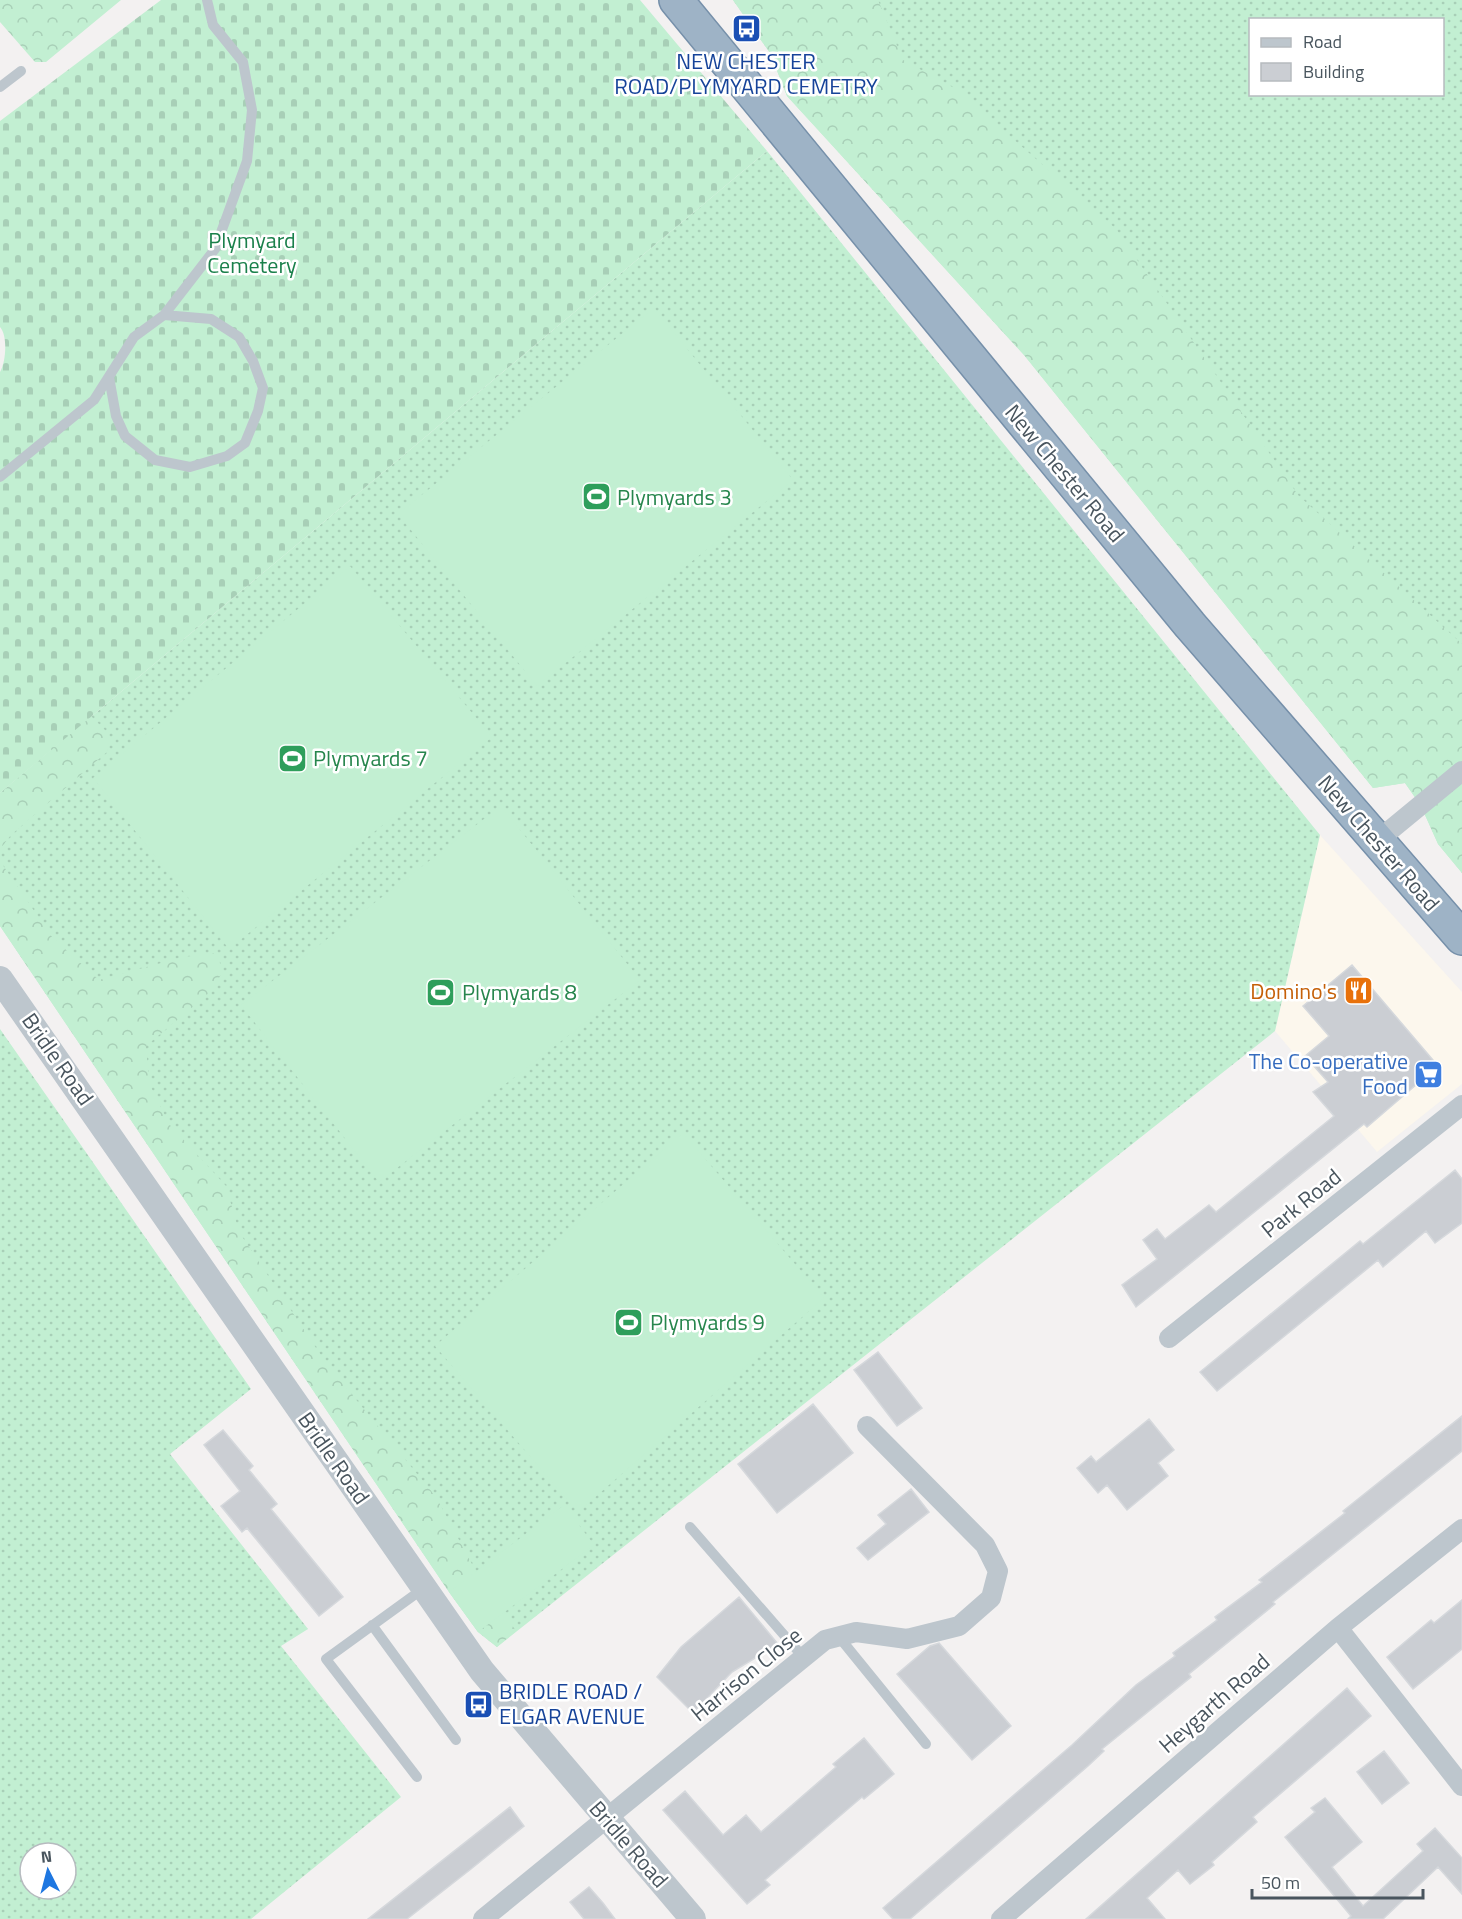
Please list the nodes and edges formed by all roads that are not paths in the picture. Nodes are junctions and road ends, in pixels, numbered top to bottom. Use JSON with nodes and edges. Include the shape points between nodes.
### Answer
{"nodes":[{"id":1,"x":207,"y":0,"type":"edge"},
{"id":2,"x":676,"y":0,"type":"edge"},
{"id":3,"x":21,"y":71,"type":"dead end"},
{"id":4,"x":0,"y":87,"type":"edge"},
{"id":5,"x":164,"y":315,"type":"junction"},
{"id":6,"x":109,"y":377,"type":"junction"},
{"id":7,"x":0,"y":477,"type":"edge"},
{"id":8,"x":1462,"y":771,"type":"edge"},
{"id":9,"x":1377,"y":841,"type":"junction"},
{"id":10,"x":1462,"y":939,"type":"edge"},
{"id":11,"x":0,"y":979,"type":"edge"},
{"id":12,"x":1462,"y":1105,"type":"edge"},
{"id":13,"x":1169,"y":1338,"type":"dead end"},
{"id":14,"x":867,"y":1426,"type":"dead end"},
{"id":15,"x":690,"y":1527,"type":"dead end"},
{"id":16,"x":1462,"y":1529,"type":"edge"},
{"id":17,"x":424,"y":1587,"type":"junction"},
{"id":18,"x":372,"y":1625,"type":"junction"},
{"id":19,"x":1338,"y":1628,"type":"junction"},
{"id":20,"x":838,"y":1637,"type":"junction"},
{"id":21,"x":804,"y":1658,"type":"junction"},
{"id":22,"x":456,"y":1740,"type":"dead end"},
{"id":23,"x":926,"y":1744,"type":"dead end"},
{"id":24,"x":417,"y":1777,"type":"dead end"},
{"id":25,"x":1462,"y":1786,"type":"edge"},
{"id":26,"x":607,"y":1820,"type":"junction"},
{"id":27,"x":483,"y":1919,"type":"edge"},
{"id":28,"x":693,"y":1919,"type":"edge"},
{"id":29,"x":1001,"y":1919,"type":"edge"}],
"edges":[{"from":1,"to":5,"type":"lane","via":[[213,25],[243,62],[252,110],[247,161],[215,249]]},
{"from":2,"to":9,"type":"highway","name":"New Chester Road","via":[[1190,625]]},
{"from":3,"to":4,"type":"lane"},
{"from":5,"to":6,"type":"lane","via":[[134,337]]},
{"from":5,"to":6,"type":"lane","via":[[211,319],[239,337],[263,388],[244,443],[227,456],[190,467],[155,460],[125,436],[116,416]]},
{"from":6,"to":7,"type":"lane","via":[[94,400]]},
{"from":8,"to":9,"type":"street"},
{"from":9,"to":10,"type":"highway","name":"New Chester Road"},
{"from":11,"to":17,"type":"street","name":"Bridle Road"},
{"from":12,"to":13,"type":"street","name":"Park Road"},
{"from":14,"to":20,"type":"street","name":"Harrison Close","via":[[985,1545],[998,1570],[990,1598],[959,1626],[907,1639],[856,1632]]},
{"from":15,"to":21,"type":"lane"},
{"from":16,"to":19,"type":"street","name":"Heygarth Road"},
{"from":17,"to":18,"type":"lane"},
{"from":17,"to":26,"type":"street","name":"Bridle Road","via":[[482,1671]]},
{"from":18,"to":22,"type":"lane"},
{"from":18,"to":24,"type":"lane","via":[[330,1656],[327,1663]]},
{"from":19,"to":25,"type":"street"},
{"from":19,"to":29,"type":"street","name":"Heygarth Road"},
{"from":20,"to":21,"type":"street","name":"Harrison Close","via":[[825,1640]]},
{"from":20,"to":23,"type":"lane"},
{"from":21,"to":26,"type":"street","name":"Harrison Close"},
{"from":26,"to":27,"type":"street","name":"Harrison Close"},
{"from":26,"to":28,"type":"street","name":"Bridle Road"}]}
